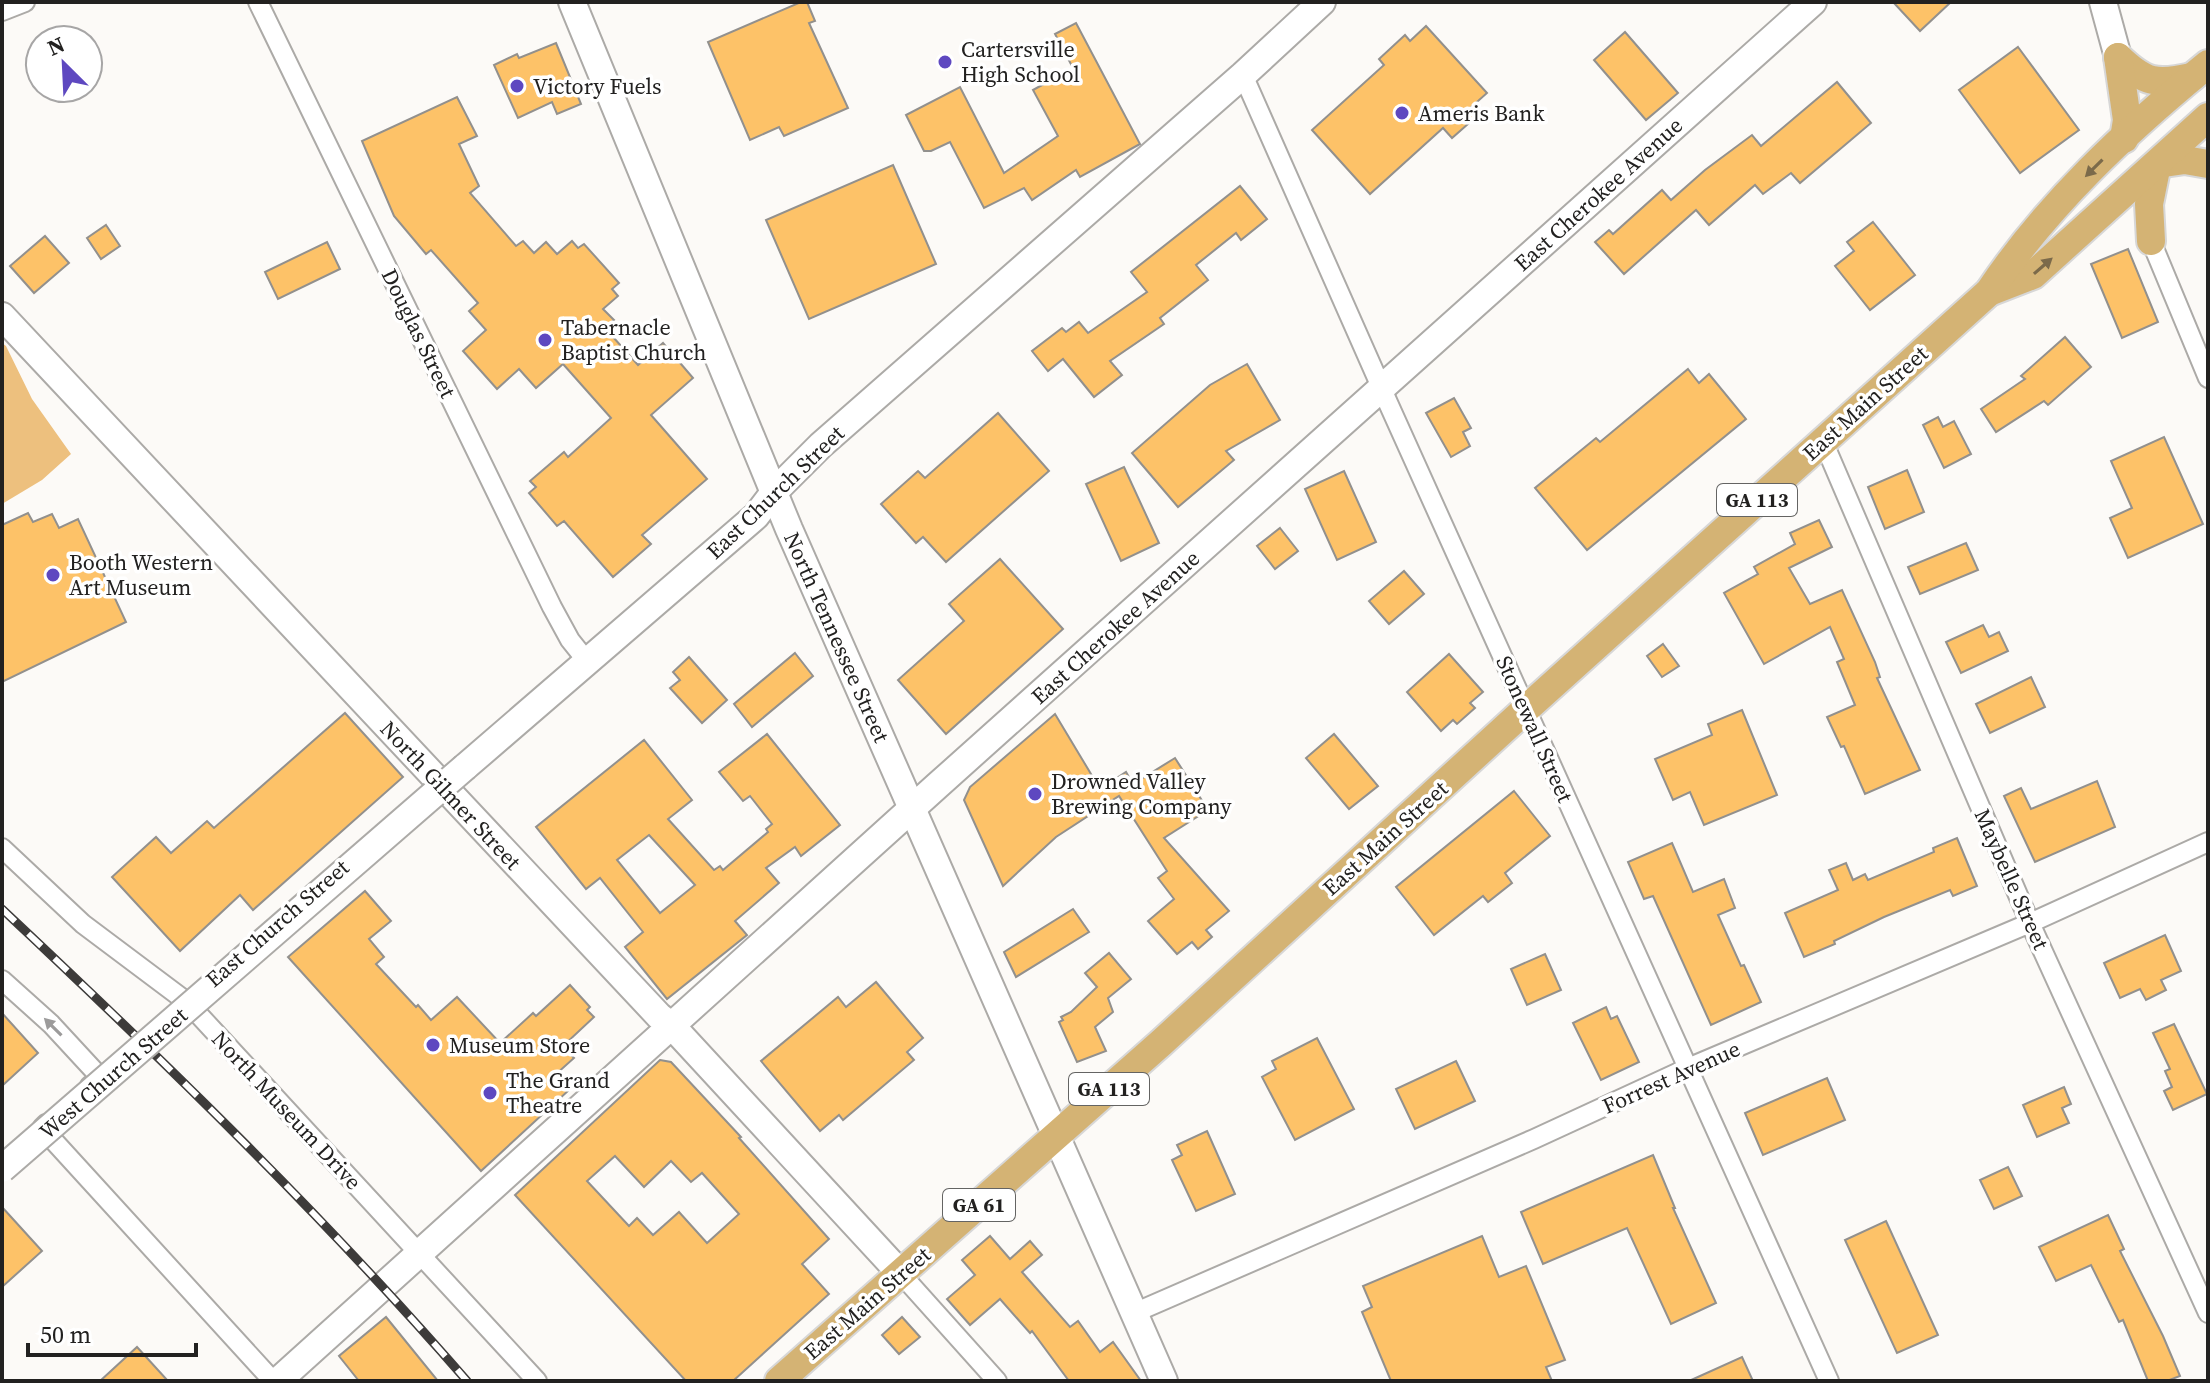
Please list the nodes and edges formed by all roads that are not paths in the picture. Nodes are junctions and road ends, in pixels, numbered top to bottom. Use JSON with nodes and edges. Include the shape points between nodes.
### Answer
{"nodes":[{"id":1,"x":25,"y":2,"type":"edge"},
{"id":2,"x":258,"y":2,"type":"edge"},
{"id":3,"x":572,"y":2,"type":"edge"},
{"id":4,"x":1322,"y":2,"type":"edge"},
{"id":5,"x":1813,"y":2,"type":"edge"},
{"id":6,"x":2103,"y":2,"type":"edge"},
{"id":7,"x":2,"y":11,"type":"edge"},
{"id":8,"x":2118,"y":57,"type":"junction"},
{"id":9,"x":2200,"y":71,"type":"edge"},
{"id":10,"x":1243,"y":75,"type":"junction"},
{"id":11,"x":2208,"y":117,"type":"edge"},
{"id":12,"x":2124,"y":139,"type":"junction"},
{"id":13,"x":2157,"y":164,"type":"junction"},
{"id":14,"x":2208,"y":164,"type":"edge"},
{"id":15,"x":2088,"y":226,"type":"junction"},
{"id":16,"x":2151,"y":241,"type":"junction"},
{"id":17,"x":1989,"y":292,"type":"junction"},
{"id":18,"x":2,"y":316,"type":"edge"},
{"id":19,"x":2208,"y":378,"type":"edge"},
{"id":20,"x":1381,"y":388,"type":"junction"},
{"id":21,"x":1823,"y":441,"type":"junction"},
{"id":22,"x":775,"y":491,"type":"junction"},
{"id":23,"x":586,"y":660,"type":"junction"},
{"id":24,"x":1526,"y":709,"type":"junction"},
{"id":25,"x":439,"y":782,"type":"junction"},
{"id":26,"x":912,"y":809,"type":"junction"},
{"id":27,"x":2208,"y":842,"type":"edge"},
{"id":28,"x":2,"y":848,"type":"edge"},
{"id":29,"x":2030,"y":923,"type":"junction"},
{"id":30,"x":223,"y":977,"type":"joint"},
{"id":31,"x":2,"y":980,"type":"edge"},
{"id":32,"x":187,"y":1002,"type":"junction"},
{"id":33,"x":672,"y":1026,"type":"junction"},
{"id":34,"x":1688,"y":1068,"type":"junction"},
{"id":35,"x":1056,"y":1135,"type":"junction"},
{"id":36,"x":2,"y":1169,"type":"edge"},
{"id":37,"x":420,"y":1254,"type":"junction"},
{"id":38,"x":901,"y":1274,"type":"junction"},
{"id":39,"x":1134,"y":1313,"type":"junction"},
{"id":40,"x":2208,"y":1313,"type":"edge"},
{"id":41,"x":276,"y":1381,"type":"edge"},
{"id":42,"x":537,"y":1381,"type":"edge"},
{"id":43,"x":779,"y":1381,"type":"edge"},
{"id":44,"x":997,"y":1381,"type":"edge"},
{"id":45,"x":1164,"y":1381,"type":"edge"},
{"id":46,"x":1829,"y":1381,"type":"edge"}],
"edges":[{"from":1,"to":7,"type":"street"},
{"from":2,"to":23,"type":"street","name":"Douglas Street","via":[[552,607]]},
{"from":3,"to":22,"type":"street","name":"North Tennessee Street"},
{"from":4,"to":10,"type":"street","name":"East Church Street"},
{"from":5,"to":20,"type":"street","name":"East Cherokee Avenue"},
{"from":6,"to":8,"type":"street"},
{"from":8,"to":9,"type":"main road","via":[[2132,71],[2158,83]]},
{"from":8,"to":12,"type":"main road","via":[[2127,120]]},
{"from":9,"to":12,"type":"main road","name":"East Main Street","number":"GA 113"},
{"from":10,"to":20,"type":"street","name":"Stonewall Street"},
{"from":10,"to":22,"type":"street","name":"East Church Street"},
{"from":11,"to":13,"type":"main road","name":"East Main Street","number":"GA 113"},
{"from":12,"to":17,"type":"main road","name":"East Main Street","number":"GA 113","one_way":true,"via":[[2045,217]]},
{"from":13,"to":14,"type":"main road"},
{"from":13,"to":15,"type":"main road","name":"East Main Street","number":"GA 113"},
{"from":13,"to":16,"type":"main road","via":[[2149,204]]},
{"from":15,"to":16,"type":"main road","via":[[2128,223]]},
{"from":17,"to":15,"type":"main road","name":"East Main Street","number":"GA 113","one_way":true,"via":[[2033,275]]},
{"from":16,"to":19,"type":"street"},
{"from":17,"to":21,"type":"main road","name":"East Main Street","number":"GA 113"},
{"from":18,"to":25,"type":"street","name":"North Gilmer Street"},
{"from":20,"to":24,"type":"street","name":"Stonewall Street"},
{"from":20,"to":26,"type":"street","name":"East Cherokee Avenue"},
{"from":21,"to":24,"type":"main road","name":"East Main Street","number":"GA 113"},
{"from":21,"to":29,"type":"street","name":"Maybelle Street"},
{"from":22,"to":23,"type":"street","name":"East Church Street","via":[[756,516]]},
{"from":22,"to":26,"type":"street","name":"North Tennessee Street"},
{"from":23,"to":30,"type":"street","name":"East Church Street","bridge":true},
{"from":24,"to":34,"type":"street","name":"Stonewall Street"},
{"from":24,"to":35,"type":"main road","name":"East Main Street","number":"GA 113"},
{"from":25,"to":32,"type":"street","name":"East Church Street"},
{"from":25,"to":33,"type":"street","name":"North Gilmer Street"},
{"from":26,"to":33,"type":"street","name":"East Cherokee Avenue"},
{"from":26,"to":35,"type":"street","name":"North Tennessee Street"},
{"from":27,"to":29,"type":"street","name":"Forrest Avenue"},
{"from":28,"to":32,"type":"street","name":"North Museum Drive","via":[[83,924]]},
{"from":29,"to":34,"type":"street","name":"Forrest Avenue"},
{"from":29,"to":40,"type":"street","name":"Maybelle Street"},
{"from":30,"to":36,"type":"street","name":"West Church Street","bridge":true},
{"from":41,"to":31,"type":"street","one_way":true,"via":[[42,1128],[100,1077]]},
{"from":32,"to":37,"type":"street","name":"North Museum Drive"},
{"from":33,"to":37,"type":"street","name":"East Cherokee Avenue"},
{"from":33,"to":38,"type":"street","name":"North Gilmer Street"},
{"from":34,"to":39,"type":"street","name":"Forrest Avenue"},
{"from":34,"to":46,"type":"street","name":"Stonewall Street"},
{"from":35,"to":38,"type":"main road","name":"East Main Street","number":"GA 61"},
{"from":35,"to":39,"type":"street","name":"North Tennessee Street"},
{"from":37,"to":41,"type":"street","name":"East Cherokee Avenue"},
{"from":37,"to":42,"type":"street","name":"North Museum Drive"},
{"from":38,"to":43,"type":"main road","name":"East Main Street","number":"GA 61"},
{"from":38,"to":44,"type":"street"},
{"from":39,"to":45,"type":"street","name":"North Tennessee Street"}]}
